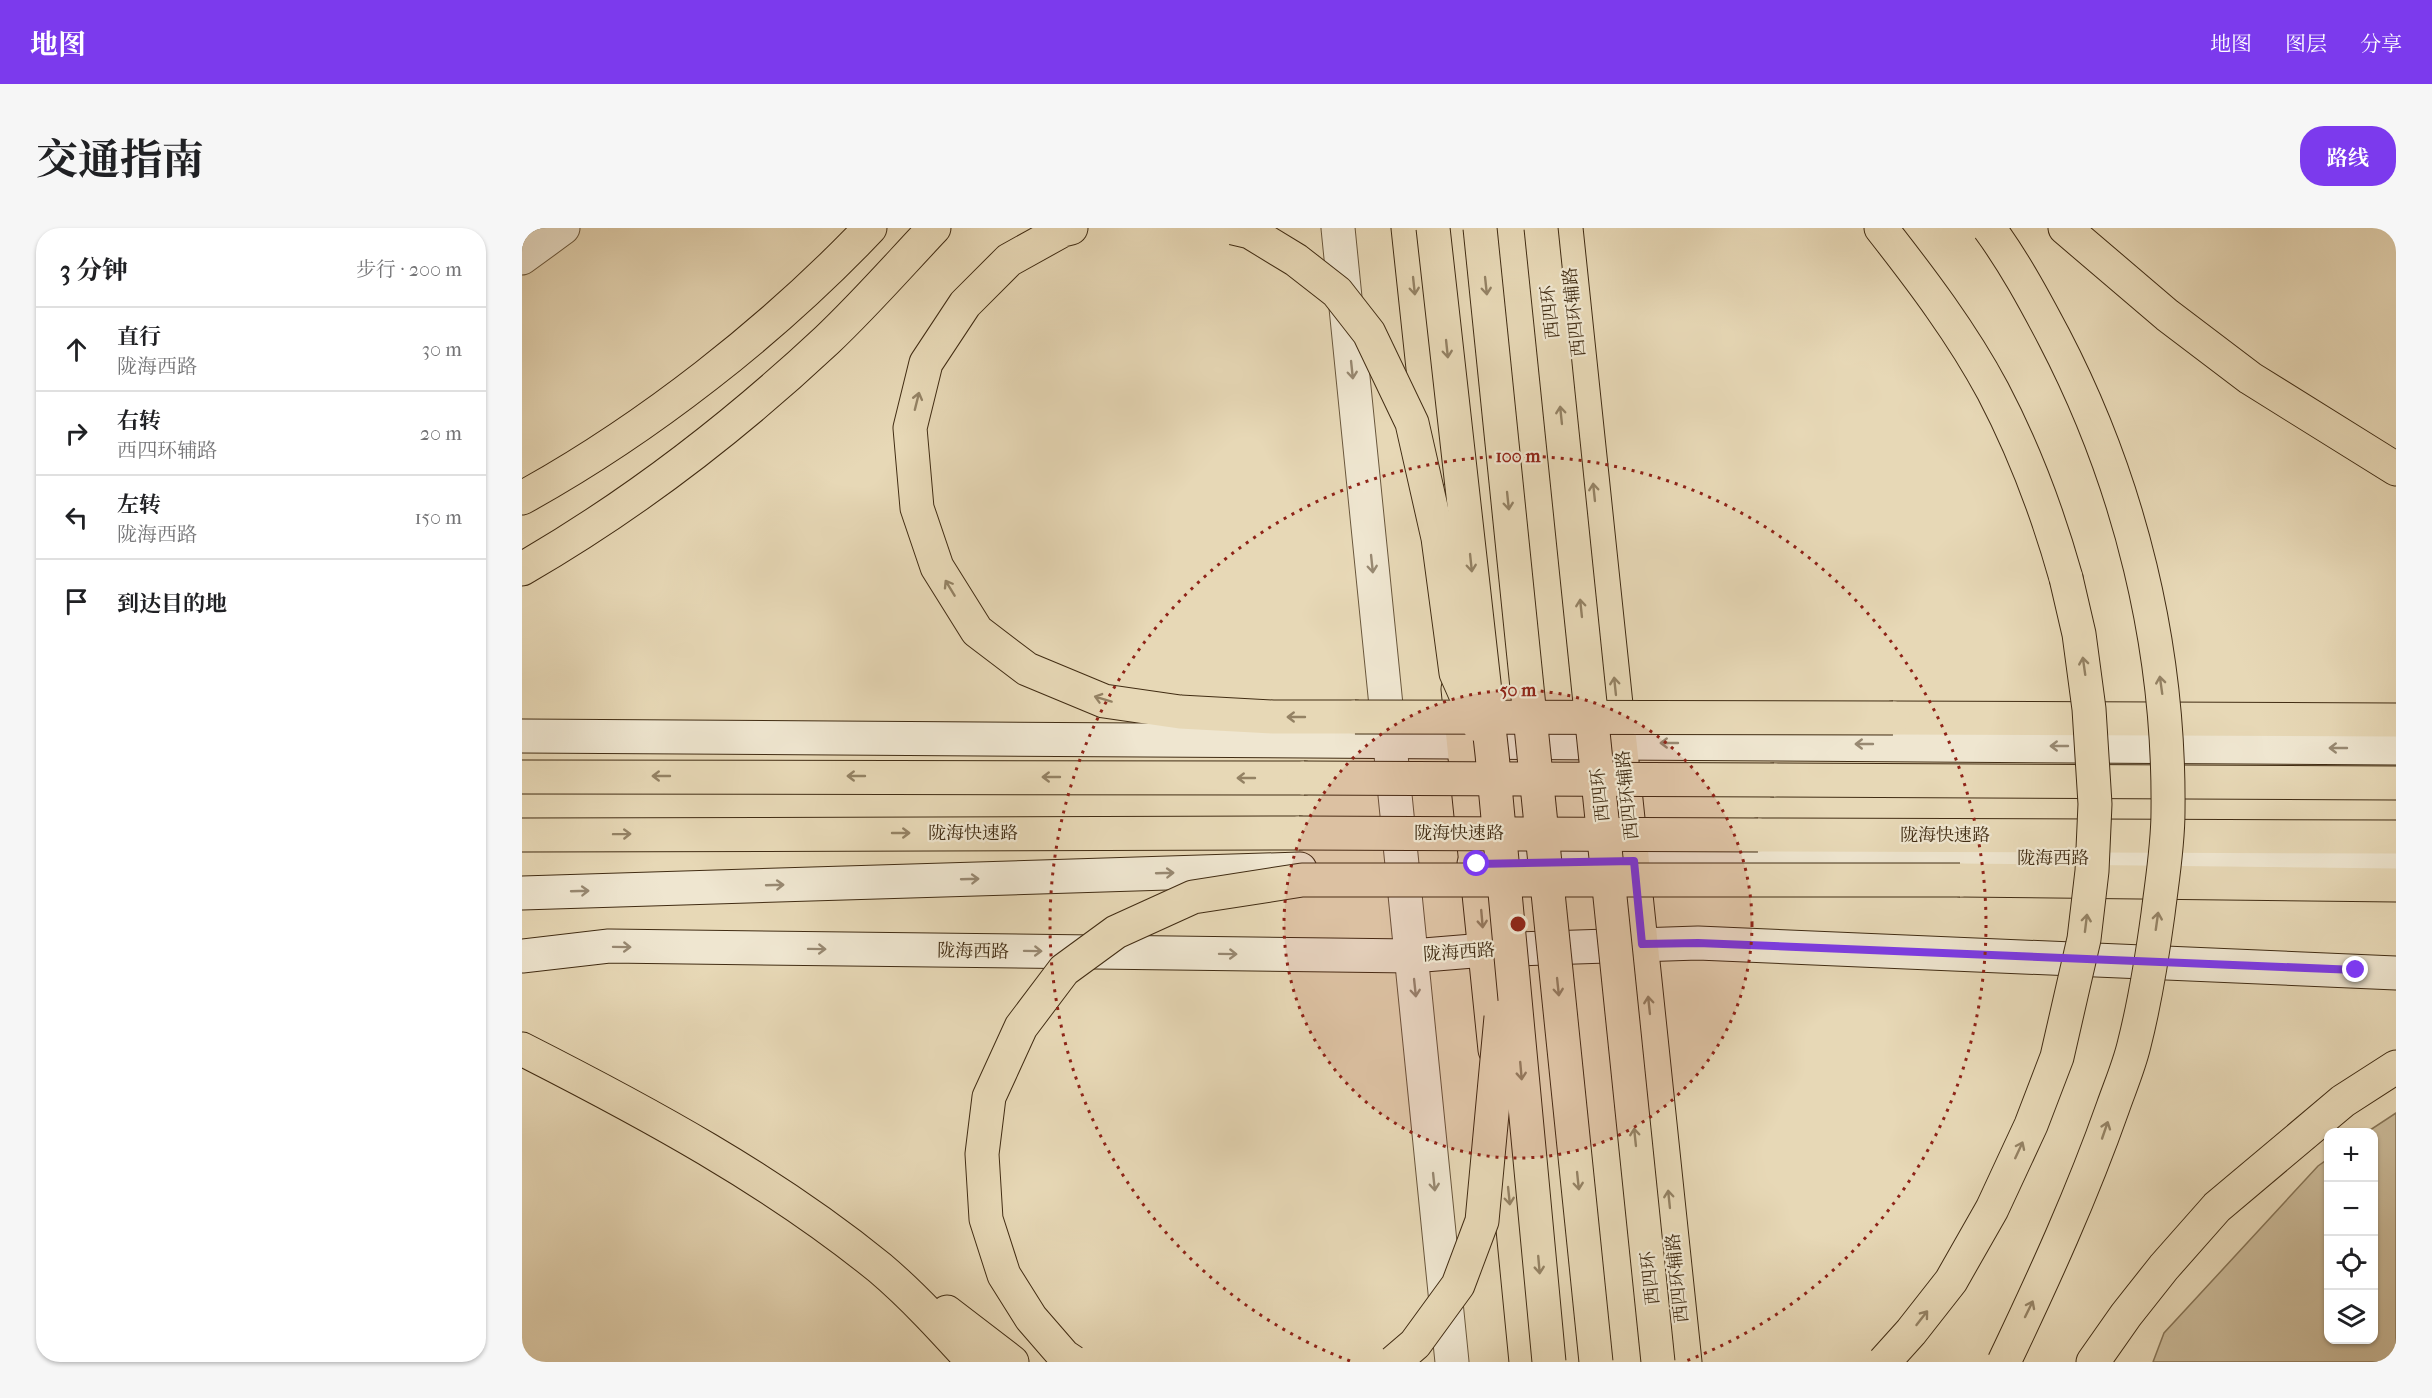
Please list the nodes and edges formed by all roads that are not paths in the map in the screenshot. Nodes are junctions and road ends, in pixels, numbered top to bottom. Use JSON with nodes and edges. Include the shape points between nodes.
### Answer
{"nodes":[{"id":1,"x":563,"y":228,"type":"edge"},
{"id":2,"x":870,"y":228,"type":"edge"},
{"id":3,"x":934,"y":228,"type":"edge"},
{"id":4,"x":1071,"y":228,"type":"edge"},
{"id":5,"x":1233,"y":228,"type":"edge"},
{"id":6,"x":1338,"y":228,"type":"edge"},
{"id":7,"x":1408,"y":228,"type":"edge"},
{"id":8,"x":1433,"y":228,"type":"edge"},
{"id":9,"x":1480,"y":228,"type":"edge"},
{"id":10,"x":1541,"y":228,"type":"edge"},
{"id":11,"x":1566,"y":228,"type":"edge"},
{"id":12,"x":1881,"y":228,"type":"edge"},
{"id":13,"x":1989,"y":228,"type":"edge"},
{"id":14,"x":2065,"y":228,"type":"edge"},
{"id":15,"x":522,"y":258,"type":"edge"},
{"id":16,"x":2396,"y":469,"type":"edge"},
{"id":17,"x":522,"y":498,"type":"edge"},
{"id":18,"x":522,"y":569,"type":"edge"},
{"id":19,"x":2396,"y":720,"type":"edge"},
{"id":20,"x":522,"y":736,"type":"edge"},
{"id":21,"x":1390,"y":741,"type":"junction"},
{"id":22,"x":1622,"y":743,"type":"junction"},
{"id":23,"x":1478,"y":748,"type":"junction"},
{"id":24,"x":2396,"y":748,"type":"edge"},
{"id":25,"x":522,"y":777,"type":"edge"},
{"id":26,"x":2396,"y":783,"type":"edge"},
{"id":27,"x":522,"y":835,"type":"edge"},
{"id":28,"x":2396,"y":837,"type":"edge"},
{"id":29,"x":2396,"y":860,"type":"edge"},
{"id":30,"x":1634,"y":861,"type":"junction"},
{"id":31,"x":1477,"y":864,"type":"junction"},
{"id":32,"x":1403,"y":866,"type":"junction"},
{"id":33,"x":2396,"y":885,"type":"edge"},
{"id":34,"x":522,"y":893,"type":"edge"},
{"id":35,"x":1642,"y":944,"type":"junction"},
{"id":36,"x":1497,"y":947,"type":"junction"},
{"id":37,"x":522,"y":956,"type":"edge"},
{"id":38,"x":1412,"y":956,"type":"junction"},
{"id":39,"x":2396,"y":973,"type":"edge"},
{"id":40,"x":522,"y":1049,"type":"edge"},
{"id":41,"x":2396,"y":1067,"type":"edge"},
{"id":42,"x":880,"y":1269,"type":"junction"},
{"id":43,"x":973,"y":1362,"type":"edge"},
{"id":44,"x":1012,"y":1362,"type":"edge"},
{"id":45,"x":1072,"y":1362,"type":"edge"},
{"id":46,"x":1394,"y":1362,"type":"edge"},
{"id":47,"x":1452,"y":1362,"type":"edge"},
{"id":48,"x":1526,"y":1362,"type":"edge"},
{"id":49,"x":1549,"y":1362,"type":"edge"},
{"id":50,"x":1596,"y":1362,"type":"edge"},
{"id":51,"x":1658,"y":1362,"type":"edge"},
{"id":52,"x":1685,"y":1362,"type":"edge"},
{"id":53,"x":1884,"y":1362,"type":"edge"},
{"id":54,"x":2004,"y":1362,"type":"edge"},
{"id":55,"x":2093,"y":1362,"type":"edge"}],
"edges":[{"from":1,"to":15,"type":"main road"},
{"from":2,"to":17,"type":"main road","via":[[775,320],[706,376]]},
{"from":3,"to":18,"type":"main road","via":[[829,338],[752,408],[580,536]]},
{"from":19,"to":4,"type":"main road","one_way":true,"bridge":true,"via":[[1273,717],[1180,712],[1104,701],[1027,669],[976,631],[938,567],[917,508],[910,428],[926,363],[965,303],[1009,260]]},
{"from":5,"to":23,"type":"main road","bridge":true,"via":[[1250,232],[1296,260],[1337,292],[1369,333],[1412,423],[1438,538],[1456,673]]},
{"from":6,"to":21,"type":"main road","one_way":true},
{"from":7,"to":23,"type":"main road","one_way":true},
{"from":8,"to":23,"type":"main road","one_way":true,"bridge":true},
{"from":9,"to":50,"type":"main road","one_way":true,"bridge":true},
{"from":51,"to":10,"type":"main road","name":"西四环","one_way":true,"bridge":true},
{"from":22,"to":11,"type":"main road","name":"西四环辅路","one_way":true},
{"from":53,"to":12,"type":"main road","one_way":true,"bridge":true,"via":[[1950,1281],[1992,1209],[2057,1058],[2084,939],[2095,804],[2079,634],[2050,523],[1992,390],[1920,278]]},
{"from":54,"to":13,"type":"main road","one_way":true,"bridge":true,"via":[[2057,1251],[2134,1047],[2163,878],[2168,778],[2157,655],[2148,596],[2130,524],[2076,379],[2028,287]]},
{"from":14,"to":16,"type":"main road","via":[[2167,315],[2250,378]]},
{"from":20,"to":21,"type":"main road"},
{"from":21,"to":23,"type":"main road"},
{"from":21,"to":32,"type":"main road"},
{"from":22,"to":23,"type":"main road"},
{"from":24,"to":22,"type":"main road","one_way":true},
{"from":22,"to":30,"type":"main road","name":"西四环辅路"},
{"from":23,"to":31,"type":"main road"},
{"from":23,"to":36,"type":"main road","bridge":true},
{"from":26,"to":25,"type":"main road","one_way":true,"bridge":true},
{"from":27,"to":28,"type":"main road","name":"陇海快速路","one_way":true,"bridge":true},
{"from":29,"to":30,"type":"main road","name":"陇海西路","via":[[1886,856]]},
{"from":30,"to":31,"type":"main road","name":"陇海西路"},
{"from":30,"to":35,"type":"main road","name":"西四环辅路"},
{"from":31,"to":32,"type":"main road","name":"陇海西路"},
{"from":31,"to":36,"type":"main road","one_way":true},
{"from":34,"to":32,"type":"main road","name":"陇海西路","one_way":true},
{"from":32,"to":38,"type":"main road"},
{"from":33,"to":45,"type":"main road","bridge":true,"via":[[1960,880],[1302,880],[1193,897],[1116,932],[1064,970],[1021,1027],[989,1097],[982,1154],[986,1219],[1004,1275],[1031,1318]]},
{"from":35,"to":36,"type":"main road","name":"陇海西路"},
{"from":35,"to":39,"type":"main road","name":"陇海西路","via":[[1710,943]]},
{"from":52,"to":35,"type":"main road","name":"西四环辅路","one_way":true},
{"from":36,"to":38,"type":"main road","name":"陇海西路"},
{"from":36,"to":46,"type":"main road","bridge":true,"via":[[1482,1221],[1458,1286],[1415,1344]]},
{"from":36,"to":48,"type":"main road","one_way":true},
{"from":36,"to":49,"type":"main road","one_way":true,"bridge":true},
{"from":37,"to":38,"type":"main road","name":"陇海西路","one_way":true,"via":[[609,946]]},
{"from":38,"to":47,"type":"main road","one_way":true},
{"from":40,"to":42,"type":"main road","via":[[632,1105],[718,1157],[806,1214]]},
{"from":41,"to":55,"type":"main road","via":[[2343,1101],[2217,1206],[2145,1291]]},
{"from":42,"to":43,"type":"main road"},
{"from":42,"to":44,"type":"main road","via":[[964,1323]]}]}
